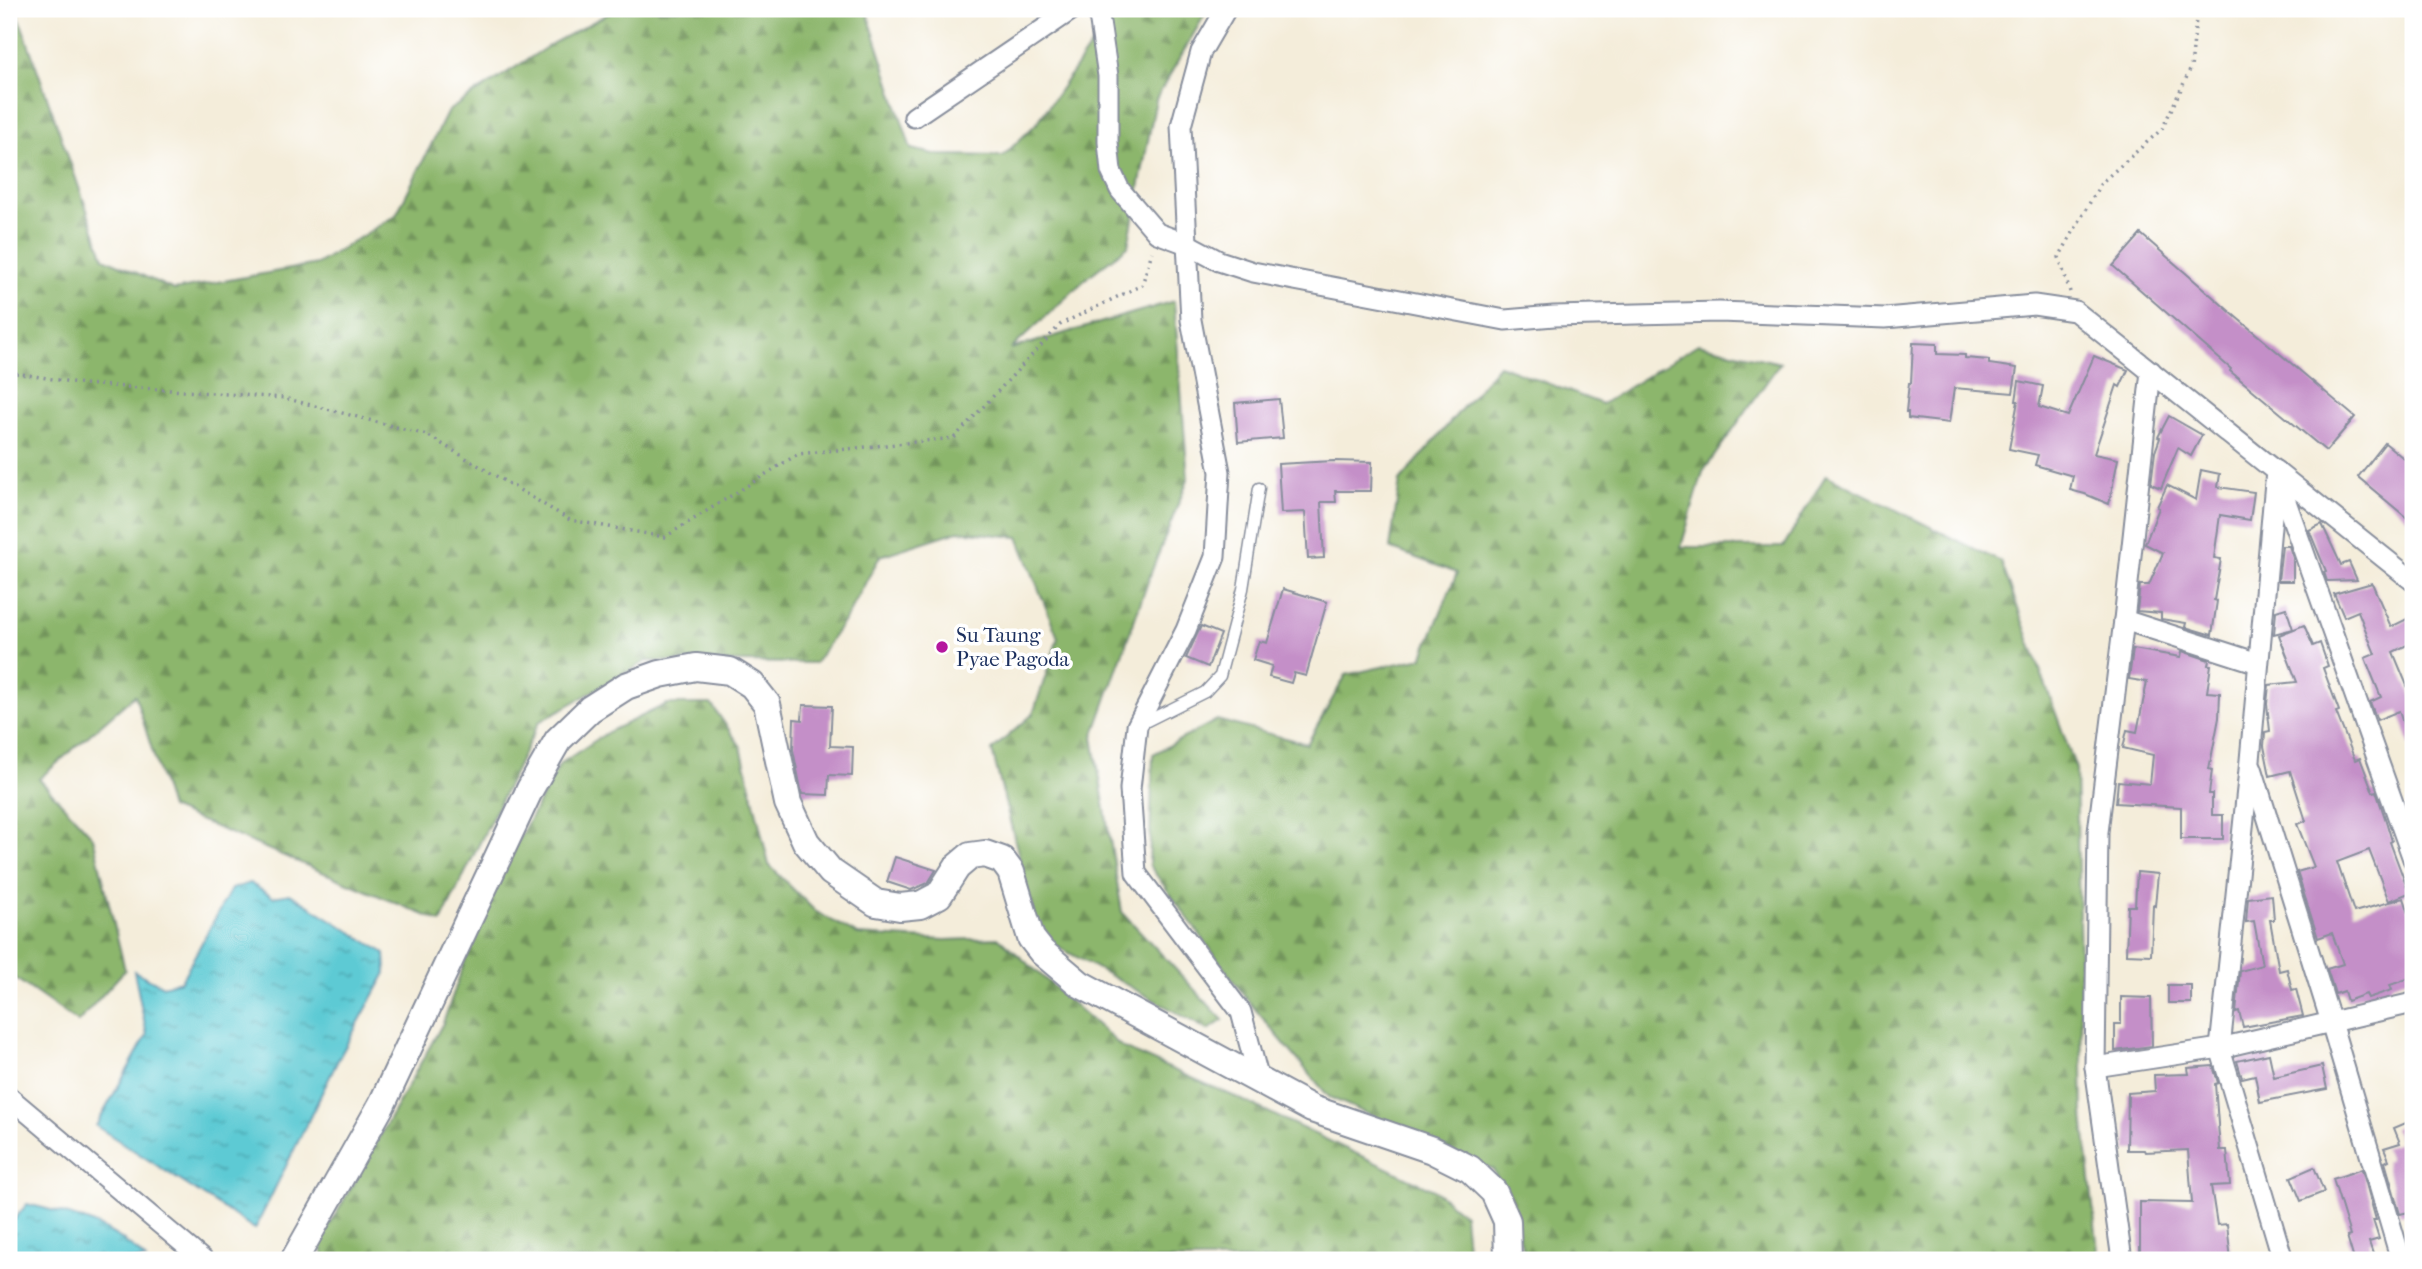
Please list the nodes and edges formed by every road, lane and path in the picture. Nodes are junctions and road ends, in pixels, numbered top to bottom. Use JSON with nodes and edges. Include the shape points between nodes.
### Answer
{"nodes":[{"id":1,"x":1073,"y":9,"type":"edge"},
{"id":2,"x":1098,"y":9,"type":"edge"},
{"id":3,"x":1226,"y":9,"type":"edge"},
{"id":4,"x":2197,"y":9,"type":"edge"},
{"id":5,"x":914,"y":117,"type":"dead end"},
{"id":6,"x":1157,"y":233,"type":"junction"},
{"id":7,"x":1187,"y":244,"type":"junction"},
{"id":8,"x":2075,"y":311,"type":"junction"},
{"id":9,"x":2151,"y":371,"type":"junction"},
{"id":10,"x":9,"y":372,"type":"edge"},
{"id":11,"x":2276,"y":471,"type":"junction"},
{"id":12,"x":1259,"y":488,"type":"dead end"},
{"id":13,"x":2413,"y":581,"type":"edge"},
{"id":14,"x":2124,"y":620,"type":"junction"},
{"id":15,"x":2258,"y":663,"type":"junction"},
{"id":16,"x":1137,"y":726,"type":"junction"},
{"id":17,"x":2250,"y":760,"type":"junction"},
{"id":18,"x":2413,"y":859,"type":"edge"},
{"id":19,"x":2413,"y":1003,"type":"edge"},
{"id":20,"x":2331,"y":1022,"type":"junction"},
{"id":21,"x":2220,"y":1048,"type":"junction"},
{"id":22,"x":2095,"y":1067,"type":"junction"},
{"id":23,"x":1259,"y":1080,"type":"junction"},
{"id":24,"x":9,"y":1097,"type":"edge"},
{"id":25,"x":202,"y":1260,"type":"edge"},
{"id":26,"x":295,"y":1260,"type":"edge"},
{"id":27,"x":1508,"y":1260,"type":"edge"},
{"id":28,"x":2122,"y":1260,"type":"edge"},
{"id":29,"x":2283,"y":1260,"type":"edge"},
{"id":30,"x":2400,"y":1260,"type":"edge"}],
"edges":[{"from":1,"to":5,"type":"street"},
{"from":2,"to":6,"type":"street","via":[[1108,76],[1111,171],[1120,190]]},
{"from":3,"to":7,"type":"street","via":[[1201,52],[1181,126]]},
{"from":4,"to":8,"type":"path","via":[[2191,68],[2162,129],[2101,183],[2059,257]]},
{"from":6,"to":7,"type":"street"},
{"from":6,"to":10,"type":"path","via":[[1142,285],[1061,324],[954,438],[798,454],[665,537],[570,520],[427,435],[284,398],[84,384]]},
{"from":7,"to":8,"type":"street","via":[[1253,272],[1505,320],[1719,312],[1885,318],[2034,306]]},
{"from":7,"to":16,"type":"street","via":[[1191,320],[1220,472],[1215,557],[1186,630]]},
{"from":8,"to":9,"type":"street"},
{"from":9,"to":11,"type":"street"},
{"from":9,"to":14,"type":"street"},
{"from":11,"to":13,"type":"street"},
{"from":11,"to":15,"type":"street"},
{"from":11,"to":18,"type":"street"},
{"from":12,"to":16,"type":"lane","via":[[1243,589],[1220,676],[1205,692]]},
{"from":14,"to":15,"type":"street"},
{"from":14,"to":22,"type":"street","via":[[2098,832]]},
{"from":15,"to":17,"type":"street"},
{"from":16,"to":23,"type":"street","via":[[1130,789],[1136,873],[1241,1013]]},
{"from":17,"to":20,"type":"street"},
{"from":17,"to":21,"type":"street"},
{"from":19,"to":20,"type":"street"},
{"from":20,"to":21,"type":"street"},
{"from":20,"to":30,"type":"street"},
{"from":21,"to":22,"type":"street"},
{"from":21,"to":29,"type":"street"},
{"from":22,"to":28,"type":"street"},
{"from":23,"to":26,"type":"main road","via":[[1080,984],[1042,952],[1031,938],[1011,872],[1002,860],[985,854],[970,856],[939,895],[920,905],[900,907],[876,903],[831,872],[806,842],[788,803],[767,705],[752,685],[730,671],[696,667],[626,686],[590,709],[558,740],[530,789],[382,1104]]},
{"from":23,"to":27,"type":"main road","via":[[1312,1109],[1432,1150],[1471,1169],[1494,1192],[1507,1221]]},
{"from":24,"to":25,"type":"street"}]}
